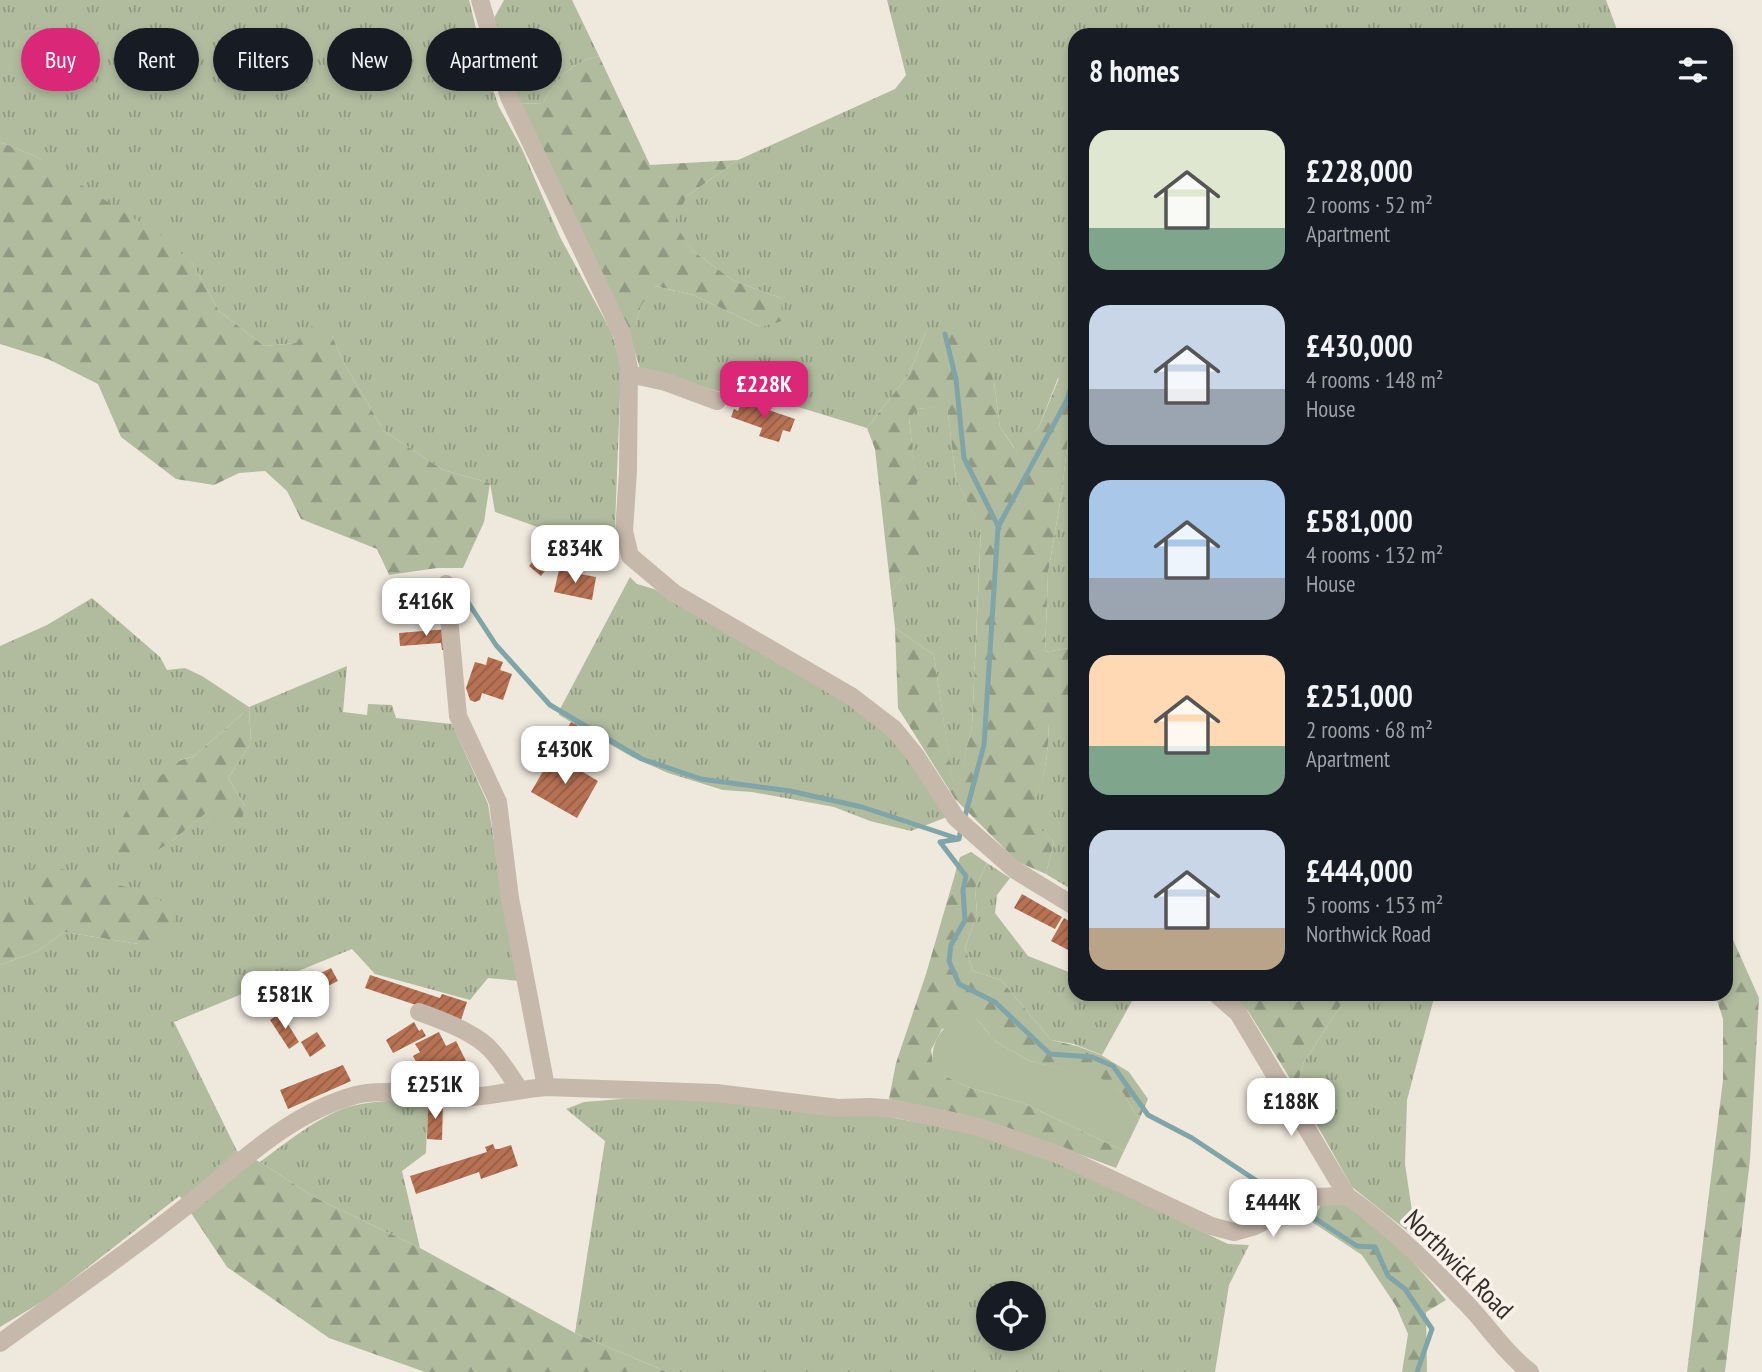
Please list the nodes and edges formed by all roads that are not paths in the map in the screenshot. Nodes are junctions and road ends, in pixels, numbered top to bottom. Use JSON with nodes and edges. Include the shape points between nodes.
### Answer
{"nodes":[{"id":1,"x":480,"y":0,"type":"edge"},
{"id":2,"x":629,"y":374,"type":"junction"},
{"id":3,"x":717,"y":401,"type":"dead end"},
{"id":4,"x":446,"y":584,"type":"dead end"},
{"id":5,"x":1068,"y":902,"type":"edge"},
{"id":6,"x":1224,"y":1001,"type":"edge"},
{"id":7,"x":419,"y":1012,"type":"dead end"},
{"id":8,"x":546,"y":1087,"type":"junction"},
{"id":9,"x":519,"y":1089,"type":"junction"},
{"id":10,"x":1347,"y":1196,"type":"junction"},
{"id":11,"x":0,"y":1343,"type":"edge"},
{"id":12,"x":1530,"y":1372,"type":"edge"}],
"edges":[{"from":1,"to":2,"type":"street","via":[[509,97],[622,334]]},
{"from":2,"to":3,"type":"street"},
{"from":2,"to":5,"type":"street","via":[[624,531],[630,556],[674,593],[851,696],[894,729],[956,818],[1014,870]]},
{"from":4,"to":8,"type":"street","via":[[458,716],[498,802],[510,898]]},
{"from":6,"to":10,"type":"street","via":[[1238,1013]]},
{"from":7,"to":9,"type":"street","via":[[482,1042]]},
{"from":8,"to":9,"type":"street"},
{"from":8,"to":10,"type":"street","via":[[716,1093],[911,1112],[979,1127],[1062,1156],[1211,1226],[1234,1232],[1271,1218],[1289,1203]]},
{"from":9,"to":11,"type":"street","via":[[473,1097],[380,1092],[328,1105],[278,1131],[179,1212]]},
{"from":10,"to":12,"type":"street","name":"Northwick Road","via":[[1464,1301]]}]}
